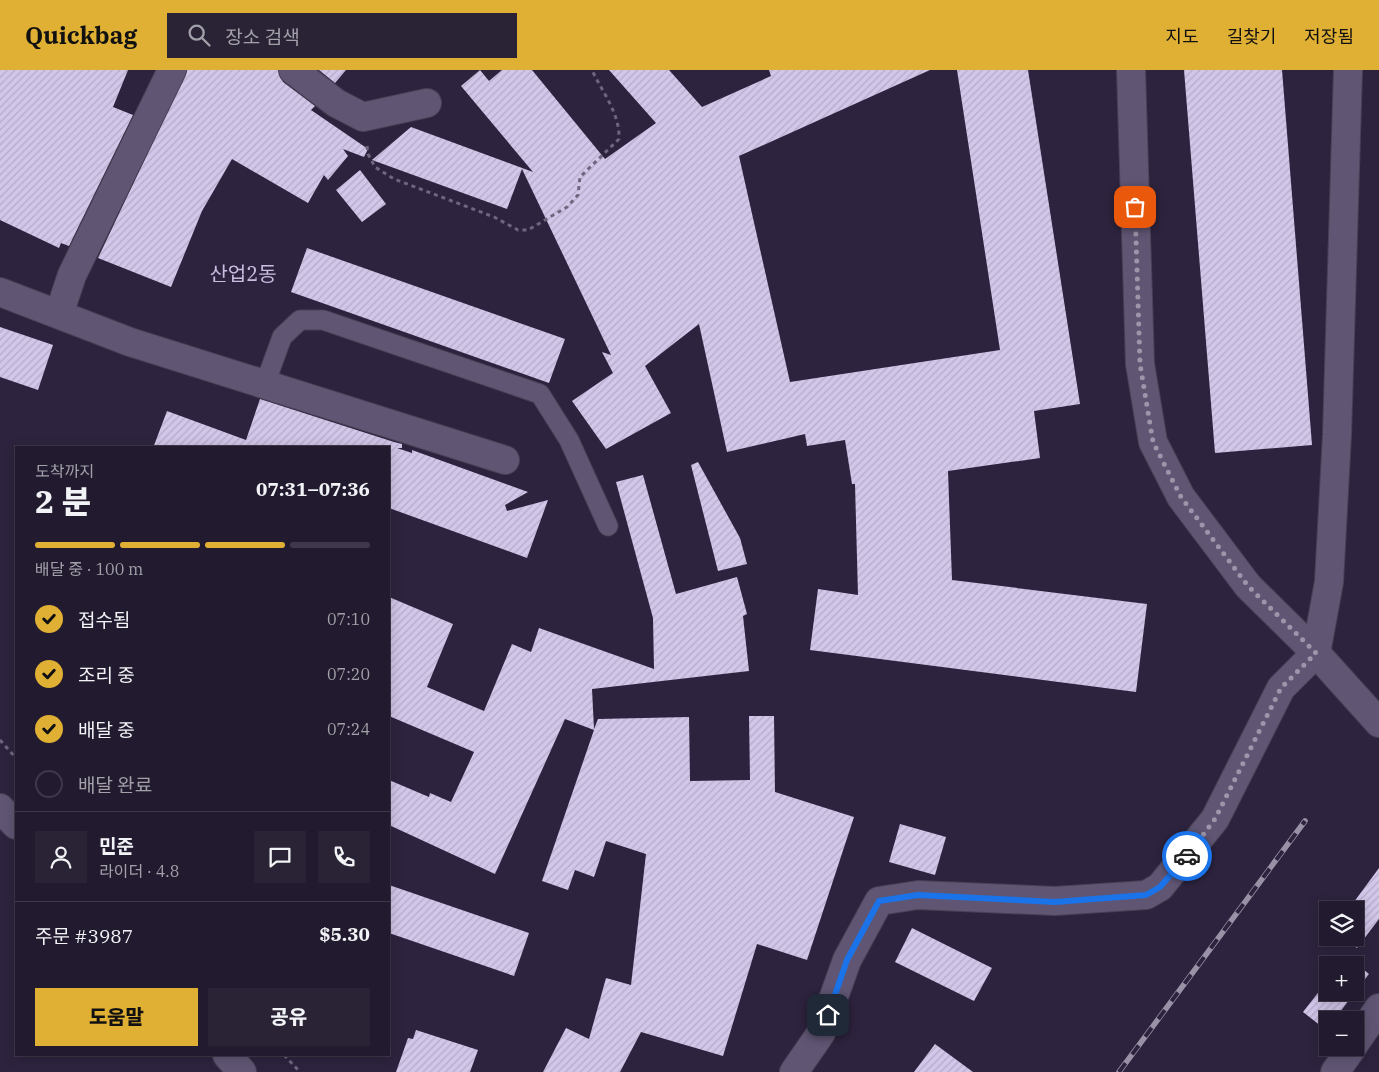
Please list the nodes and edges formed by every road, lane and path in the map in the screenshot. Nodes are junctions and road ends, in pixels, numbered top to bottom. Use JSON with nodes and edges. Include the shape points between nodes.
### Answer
{"nodes":[{"id":1,"x":172,"y":70,"type":"edge"},
{"id":2,"x":293,"y":70,"type":"edge"},
{"id":3,"x":592,"y":70,"type":"edge"},
{"id":4,"x":1132,"y":70,"type":"edge"},
{"id":5,"x":1348,"y":70,"type":"edge"},
{"id":6,"x":427,"y":103,"type":"dead end"},
{"id":7,"x":363,"y":117,"type":"junction"},
{"id":8,"x":0,"y":292,"type":"edge"},
{"id":9,"x":59,"y":314,"type":"junction"},
{"id":10,"x":265,"y":384,"type":"junction"},
{"id":11,"x":506,"y":460,"type":"dead end"},
{"id":12,"x":608,"y":526,"type":"dead end"},
{"id":13,"x":1316,"y":653,"type":"junction"},
{"id":14,"x":1379,"y":723,"type":"edge"},
{"id":15,"x":0,"y":740,"type":"edge"},
{"id":16,"x":15,"y":757,"type":"edge"},
{"id":17,"x":0,"y":808,"type":"edge"},
{"id":18,"x":15,"y":824,"type":"edge"},
{"id":19,"x":1379,"y":1008,"type":"edge"},
{"id":20,"x":1364,"y":1030,"type":"edge"},
{"id":21,"x":228,"y":1056,"type":"edge"},
{"id":22,"x":285,"y":1056,"type":"edge"},
{"id":23,"x":1346,"y":1056,"type":"edge"},
{"id":24,"x":242,"y":1072,"type":"edge"},
{"id":25,"x":300,"y":1072,"type":"edge"},
{"id":26,"x":794,"y":1072,"type":"edge"},
{"id":27,"x":1335,"y":1072,"type":"edge"}],
"edges":[{"from":1,"to":9,"type":"street","via":[[72,275]]},
{"from":2,"to":7,"type":"street","via":[[336,103]]},
{"from":3,"to":7,"type":"path","via":[[612,107],[619,138],[580,177],[578,195],[567,207],[528,230],[518,230],[494,217],[394,179],[375,167],[368,154]]},
{"from":4,"to":13,"type":"street","via":[[1140,364],[1153,442],[1181,497],[1248,586]]},
{"from":5,"to":13,"type":"street","via":[[1337,435],[1329,582]]},
{"from":6,"to":7,"type":"street"},
{"from":8,"to":9,"type":"street"},
{"from":9,"to":10,"type":"street","via":[[130,342]]},
{"from":10,"to":11,"type":"street"},
{"from":10,"to":12,"type":"lane","via":[[282,338],[300,320],[324,320],[540,394],[569,440]]},
{"from":13,"to":14,"type":"street"},
{"from":13,"to":26,"type":"street","via":[[1281,688],[1215,819],[1160,887],[1146,895],[1055,902],[918,895],[879,901],[847,960],[821,1033]]},
{"from":15,"to":16,"type":"path"},
{"from":17,"to":18,"type":"street"},
{"from":19,"to":20,"type":"street"},
{"from":21,"to":24,"type":"street"},
{"from":22,"to":25,"type":"path"},
{"from":23,"to":27,"type":"street"}]}
